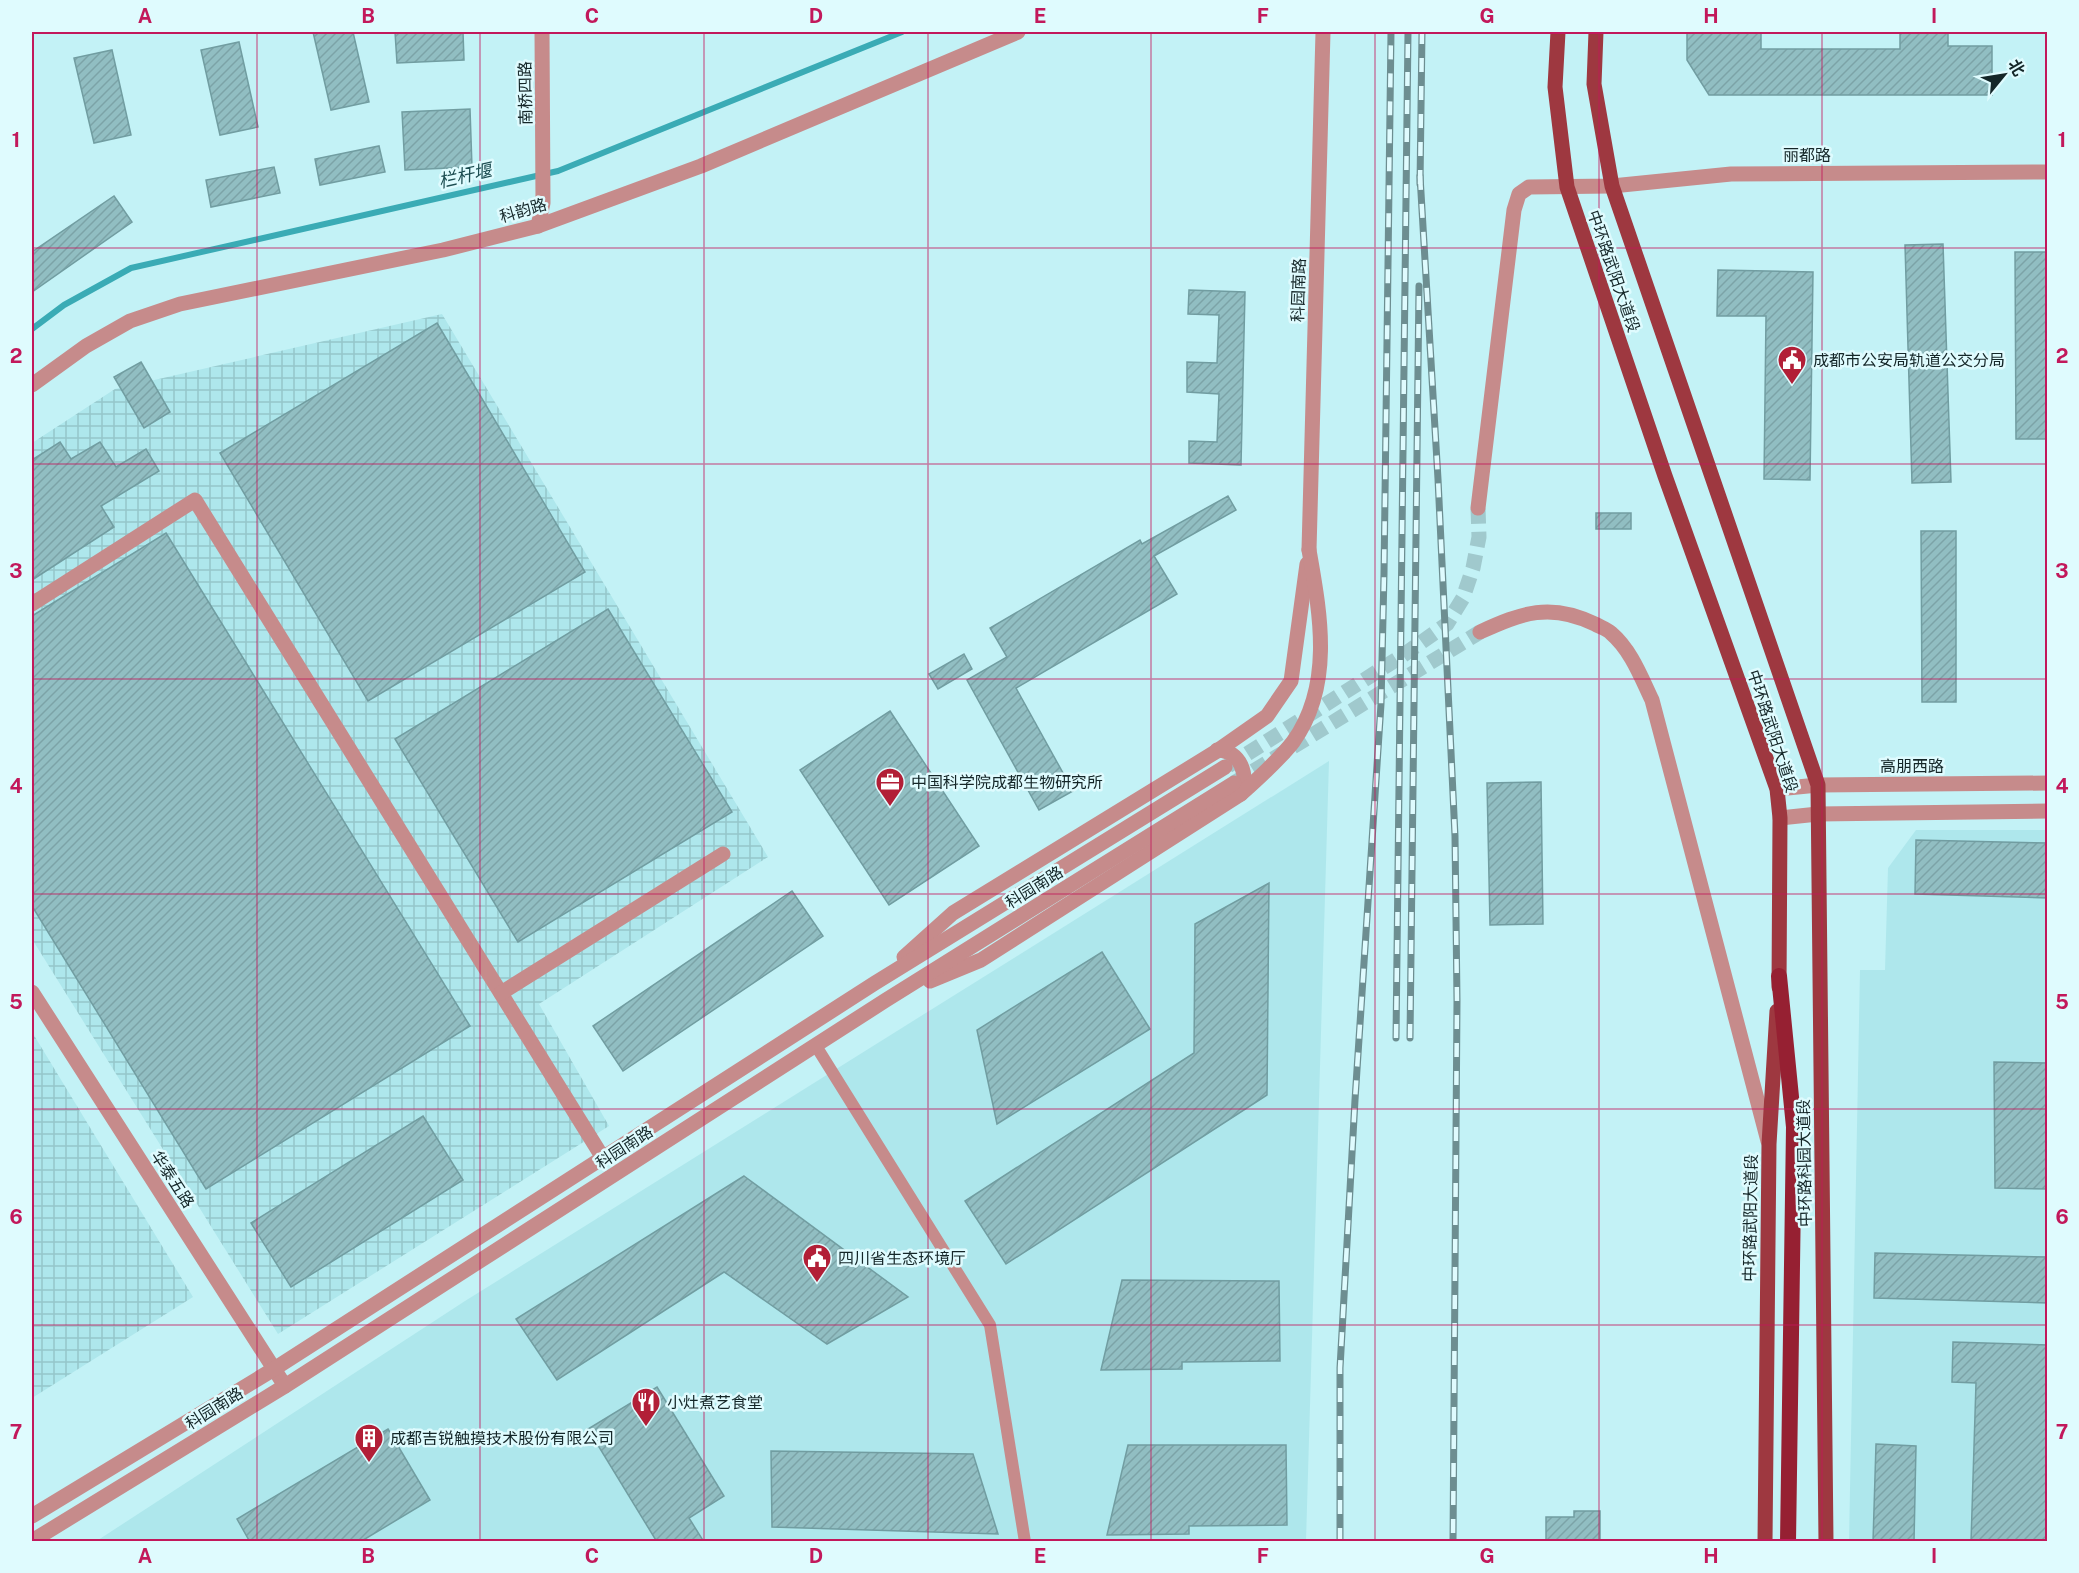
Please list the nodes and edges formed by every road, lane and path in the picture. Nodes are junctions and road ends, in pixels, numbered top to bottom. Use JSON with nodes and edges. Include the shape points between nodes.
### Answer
{"nodes":[{"id":1,"x":542,"y":32,"type":"edge"},
{"id":2,"x":1018,"y":32,"type":"edge"},
{"id":3,"x":1323,"y":32,"type":"edge"},
{"id":4,"x":1558,"y":32,"type":"edge"},
{"id":5,"x":1596,"y":32,"type":"edge"},
{"id":6,"x":2048,"y":172,"type":"edge"},
{"id":7,"x":1612,"y":186,"type":"junction"},
{"id":8,"x":1567,"y":187,"type":"junction"},
{"id":9,"x":538,"y":226,"type":"junction"},
{"id":10,"x":32,"y":386,"type":"edge"},
{"id":11,"x":1478,"y":508,"type":"tunnel mouth"},
{"id":12,"x":1309,"y":550,"type":"junction"},
{"id":13,"x":32,"y":604,"type":"edge"},
{"id":14,"x":1480,"y":632,"type":"tunnel mouth"},
{"id":15,"x":1217,"y":750,"type":"junction"},
{"id":16,"x":1225,"y":767,"type":"tunnel mouth"},
{"id":17,"x":2048,"y":783,"type":"edge"},
{"id":18,"x":1818,"y":785,"type":"junction"},
{"id":19,"x":1238,"y":788,"type":"junction"},
{"id":20,"x":1777,"y":789,"type":"junction"},
{"id":21,"x":2048,"y":811,"type":"edge"},
{"id":22,"x":1818,"y":814,"type":"junction"},
{"id":23,"x":1780,"y":818,"type":"junction"},
{"id":24,"x":723,"y":854,"type":"dead end"},
{"id":25,"x":1779,"y":976,"type":"junction"},
{"id":26,"x":875,"y":983,"type":"junction"},
{"id":27,"x":32,"y":992,"type":"edge"},
{"id":28,"x":501,"y":993,"type":"junction"},
{"id":29,"x":816,"y":1046,"type":"junction"},
{"id":30,"x":1769,"y":1144,"type":"junction"},
{"id":31,"x":603,"y":1158,"type":"junction"},
{"id":32,"x":274,"y":1369,"type":"junction"},
{"id":33,"x":285,"y":1386,"type":"junction"},
{"id":34,"x":32,"y":1516,"type":"edge"},
{"id":35,"x":32,"y":1541,"type":"edge"},
{"id":36,"x":1025,"y":1542,"type":"edge"},
{"id":37,"x":1766,"y":1542,"type":"edge"},
{"id":38,"x":1788,"y":1542,"type":"edge"},
{"id":39,"x":1827,"y":1542,"type":"edge"}],
"edges":[{"from":1,"to":9,"type":"street","name":"南桥四路","via":[[544,155],[543,203]]},
{"from":2,"to":9,"type":"street","name":"科韵路","via":[[701,166]]},
{"from":3,"to":12,"type":"street","name":"科园南路"},
{"from":4,"to":8,"type":"main road","name":"中环路武阳大道段","via":[[1555,87]]},
{"from":5,"to":7,"type":"main road","name":"中环路武阳大道段","via":[[1594,84]]},
{"from":6,"to":7,"type":"street","name":"丽都路","via":[[1731,174]]},
{"from":7,"to":8,"type":"street","name":"丽都路"},
{"from":7,"to":18,"type":"main road","name":"中环路武阳大道段"},
{"from":8,"to":11,"type":"street","name":"丽都路","via":[[1529,186],[1519,194],[1514,210]]},
{"from":8,"to":20,"type":"main road","name":"中环路武阳大道段"},
{"from":9,"to":10,"type":"street","name":"科韵路","via":[[443,250],[180,304],[130,321],[86,346]]},
{"from":12,"to":15,"type":"street","via":[[1291,681],[1267,716]]},
{"from":12,"to":19,"type":"street","name":"科园南路","via":[[1319,606],[1318,686],[1293,742],[1273,765]]},
{"from":13,"to":28,"type":"street","via":[[195,500]]},
{"from":14,"to":30,"type":"street","via":[[1517,615],[1552,610],[1585,619],[1611,632],[1633,660],[1652,700]]},
{"from":15,"to":19,"type":"street","via":[[1231,754],[1245,772],[1246,784]]},
{"from":15,"to":26,"type":"street","via":[[953,913]]},
{"from":16,"to":26,"type":"street","name":"科园南路"},
{"from":17,"to":18,"type":"street","name":"高朋西路"},
{"from":18,"to":20,"type":"street","name":"高朋西路"},
{"from":18,"to":22,"type":"main road","name":"中环路科园大道段"},
{"from":19,"to":29,"type":"street","name":"科园南路"},
{"from":20,"to":23,"type":"main road","name":"中环路武阳大道段"},
{"from":21,"to":22,"type":"street"},
{"from":22,"to":23,"type":"street"},
{"from":22,"to":39,"type":"main road","name":"中环路科园大道段"},
{"from":23,"to":25,"type":"main road","name":"中环路武阳大道段"},
{"from":24,"to":28,"type":"street"},
{"from":25,"to":30,"type":"main road","name":"中环路武阳大道段"},
{"from":25,"to":38,"type":"highway","via":[[1794,1127]]},
{"from":26,"to":31,"type":"street","name":"科园南路"},
{"from":27,"to":32,"type":"street","name":"华泰五路"},
{"from":28,"to":31,"type":"street"},
{"from":29,"to":33,"type":"street","name":"科园南路"},
{"from":29,"to":36,"type":"street","via":[[990,1324]]},
{"from":30,"to":37,"type":"main road","name":"中环路武阳大道段"},
{"from":31,"to":32,"type":"street","name":"科园南路"},
{"from":32,"to":33,"type":"street","name":"华泰五路"},
{"from":32,"to":34,"type":"street","name":"科园南路"},
{"from":33,"to":35,"type":"street","name":"科园南路"}]}
